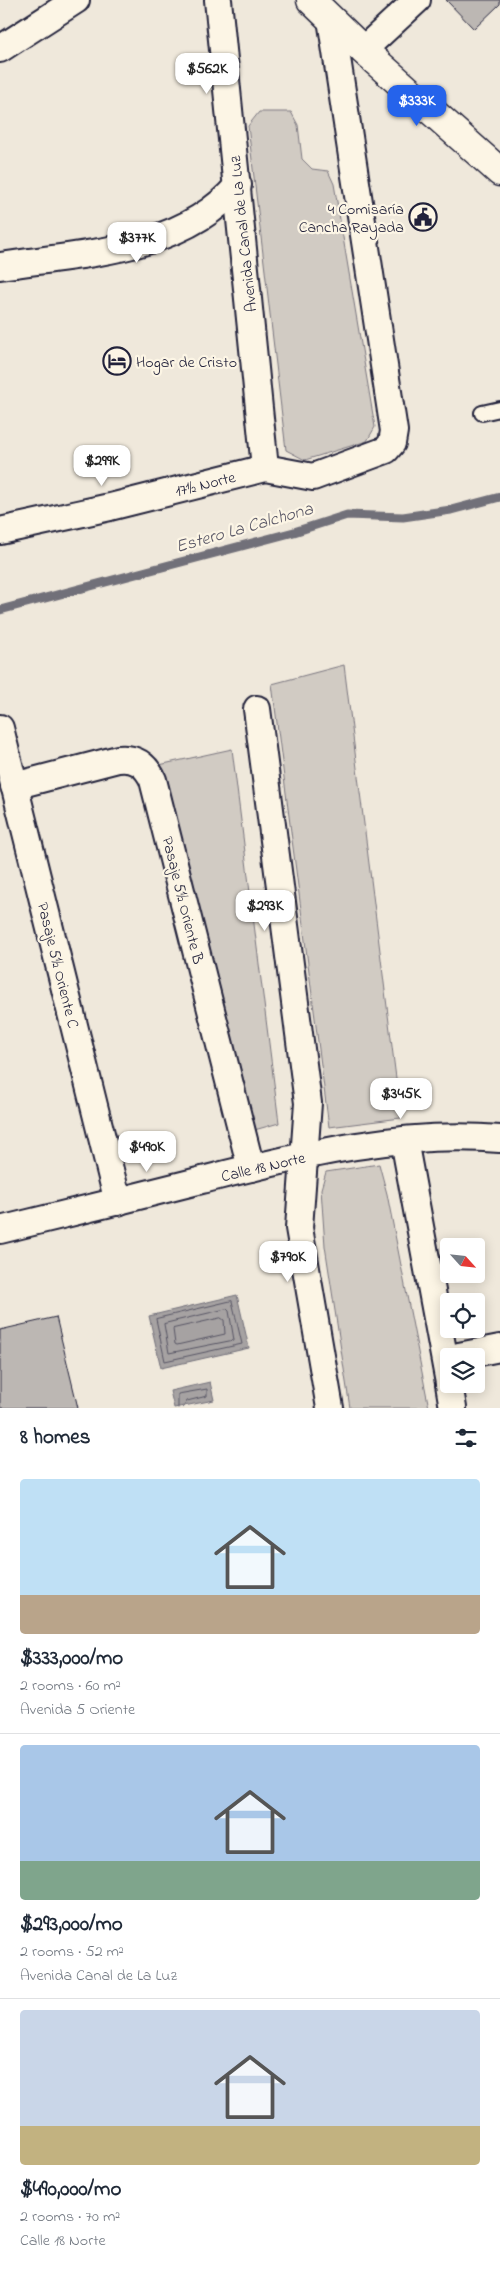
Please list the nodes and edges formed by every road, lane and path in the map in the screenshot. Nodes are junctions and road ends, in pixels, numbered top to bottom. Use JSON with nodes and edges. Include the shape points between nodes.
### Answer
{"nodes":[{"id":1,"x":76,"y":0,"type":"edge"},
{"id":2,"x":218,"y":0,"type":"edge"},
{"id":3,"x":312,"y":0,"type":"edge"},
{"id":4,"x":417,"y":0,"type":"edge"},
{"id":5,"x":331,"y":19,"type":"junction"},
{"id":6,"x":0,"y":48,"type":"edge"},
{"id":7,"x":363,"y":50,"type":"junction"},
{"id":8,"x":500,"y":172,"type":"edge"},
{"id":9,"x":238,"y":185,"type":"junction"},
{"id":10,"x":2,"y":261,"type":"edge"},
{"id":11,"x":500,"y":409,"type":"edge"},
{"id":12,"x":482,"y":413,"type":"dead end"},
{"id":13,"x":265,"y":468,"type":"junction"},
{"id":14,"x":0,"y":531,"type":"edge"},
{"id":15,"x":257,"y":709,"type":"dead end"},
{"id":16,"x":0,"y":728,"type":"edge"},
{"id":17,"x":14,"y":786,"type":"junction"},
{"id":18,"x":500,"y":1139,"type":"edge"},
{"id":19,"x":404,"y":1140,"type":"junction"},
{"id":20,"x":304,"y":1156,"type":"junction"},
{"id":21,"x":251,"y":1168,"type":"junction"},
{"id":22,"x":118,"y":1202,"type":"junction"},
{"id":23,"x":0,"y":1230,"type":"edge"},
{"id":24,"x":446,"y":1348,"type":"edge"},
{"id":25,"x":500,"y":1348,"type":"edge"},
{"id":26,"x":485,"y":1354,"type":"edge"},
{"id":27,"x":452,"y":1393,"type":"edge"},
{"id":28,"x":330,"y":1408,"type":"edge"},
{"id":29,"x":453,"y":1408,"type":"edge"}],
"edges":[{"from":1,"to":6,"type":"street"},
{"from":2,"to":9,"type":"street","name":"Avenida Canal de La Luz"},
{"from":3,"to":5,"type":"street"},
{"from":4,"to":7,"type":"street"},
{"from":5,"to":7,"type":"street"},
{"from":5,"to":13,"type":"street","name":"17½ Norte","via":[[394,431],[392,443],[386,450],[313,477]]},
{"from":7,"to":8,"type":"street"},
{"from":9,"to":10,"type":"street","via":[[225,200],[199,217],[148,240],[108,250]]},
{"from":9,"to":13,"type":"street","name":"Avenida Canal de La Luz"},
{"from":11,"to":12,"type":"lane"},
{"from":13,"to":14,"type":"street","name":"17½ Norte"},
{"from":15,"to":20,"type":"street","via":[[308,1103]]},
{"from":16,"to":17,"type":"street","name":"Pasaje 5½ Oriente C"},
{"from":17,"to":21,"type":"street","name":"Pasaje 5½ Oriente B","via":[[118,759],[134,759],[149,770]]},
{"from":17,"to":22,"type":"street","name":"Pasaje 5½ Oriente C"},
{"from":18,"to":19,"type":"street","name":"Calle 18 Norte"},
{"from":19,"to":20,"type":"street","name":"Calle 18 Norte"},
{"from":19,"to":24,"type":"street"},
{"from":20,"to":21,"type":"street","name":"Calle 18 Norte"},
{"from":20,"to":28,"type":"street","via":[[300,1228]]},
{"from":21,"to":22,"type":"street","name":"Calle 18 Norte"},
{"from":22,"to":23,"type":"street","name":"Calle 18 Norte"},
{"from":25,"to":26,"type":"street"},
{"from":27,"to":29,"type":"street"}]}
